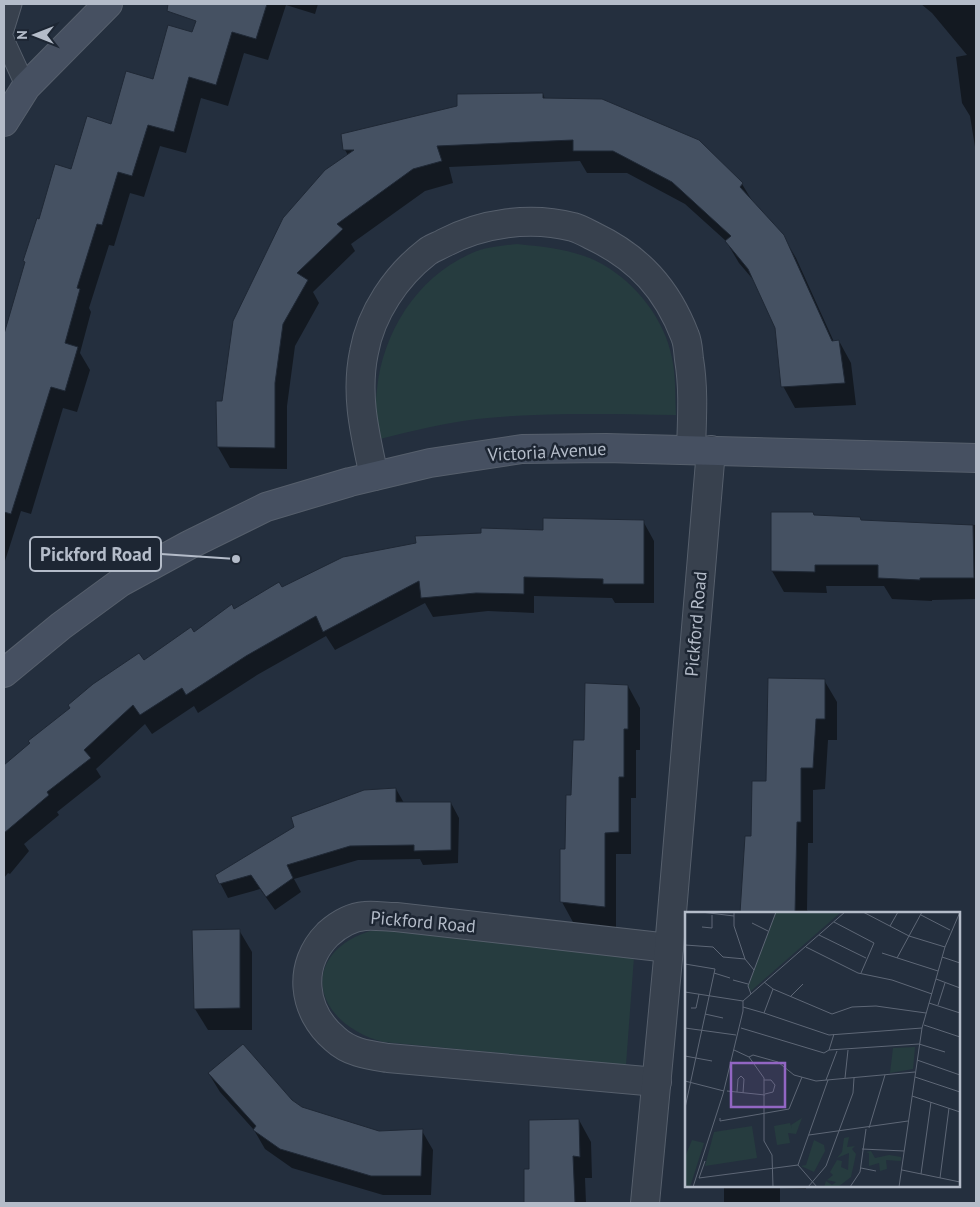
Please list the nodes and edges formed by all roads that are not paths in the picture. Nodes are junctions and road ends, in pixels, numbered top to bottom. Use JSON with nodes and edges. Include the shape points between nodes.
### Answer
{"nodes":[{"id":1,"x":12,"y":4,"type":"edge"},
{"id":2,"x":108,"y":4,"type":"edge"},
{"id":3,"x":4,"y":30,"type":"edge"},
{"id":4,"x":4,"y":39,"type":"edge"},
{"id":5,"x":26,"y":87,"type":"junction"},
{"id":6,"x":4,"y":122,"type":"edge"},
{"id":7,"x":701,"y":450,"type":"junction"},
{"id":8,"x":976,"y":458,"type":"edge"},
{"id":9,"x":374,"y":476,"type":"junction"},
{"id":10,"x":4,"y":673,"type":"edge"},
{"id":11,"x":669,"y":948,"type":"junction"},
{"id":12,"x":657,"y":1082,"type":"junction"},
{"id":13,"x":645,"y":1203,"type":"edge"}],
"edges":[{"from":1,"to":3,"type":"lane"},
{"from":2,"to":5,"type":"street"},
{"from":4,"to":5,"type":"lane"},
{"from":5,"to":6,"type":"street"},
{"from":7,"to":8,"type":"street","name":"Victoria Avenue"},
{"from":7,"to":9,"type":"street","name":"Victoria Avenue","via":[[522,449],[430,463]]},
{"from":7,"to":9,"type":"street","via":[[686,338],[670,302],[645,270],[615,246],[574,227],[539,222],[499,224],[464,233],[428,251],[396,282],[376,316],[364,352],[361,383],[362,416]]},
{"from":7,"to":11,"type":"street","name":"Pickford Road"},
{"from":9,"to":10,"type":"street","name":"Victoria Avenue","via":[[266,507],[189,545],[121,582]]},
{"from":11,"to":12,"type":"street","name":"Pickford Road"},
{"from":11,"to":12,"type":"street","name":"Pickford Road","via":[[365,916],[348,920],[319,943],[307,977],[307,991],[319,1023],[336,1040],[359,1053]]},
{"from":12,"to":13,"type":"street","name":"Pickford Road"}]}
